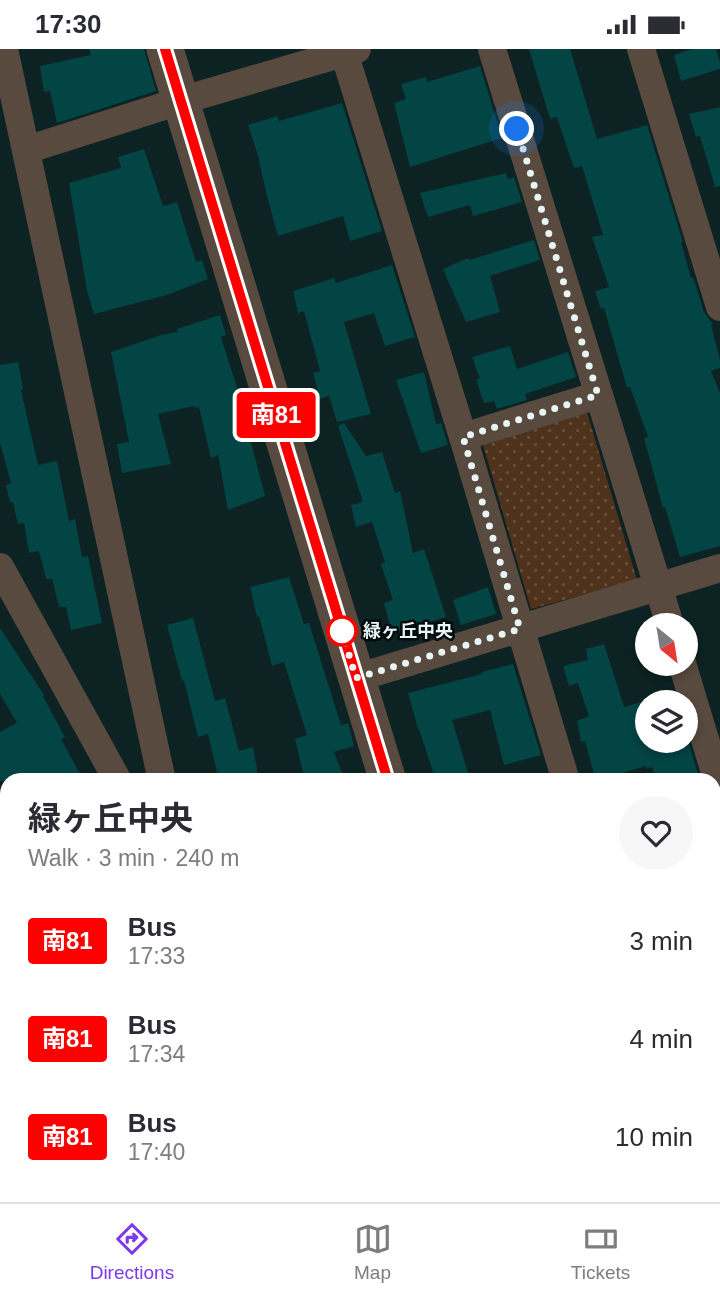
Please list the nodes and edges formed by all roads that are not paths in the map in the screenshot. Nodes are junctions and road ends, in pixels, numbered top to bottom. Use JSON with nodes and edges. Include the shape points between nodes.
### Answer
{"nodes":[{"id":1,"x":4,"y":49,"type":"edge"},
{"id":2,"x":164,"y":49,"type":"edge"},
{"id":3,"x":492,"y":49,"type":"edge"},
{"id":4,"x":641,"y":49,"type":"edge"},
{"id":5,"x":348,"y":50,"type":"edge"},
{"id":6,"x":180,"y":101,"type":"junction"},
{"id":7,"x":26,"y":150,"type":"junction"},
{"id":8,"x":720,"y":307,"type":"edge"},
{"id":9,"x":598,"y":395,"type":"junction"},
{"id":10,"x":463,"y":437,"type":"junction"},
{"id":11,"x":0,"y":567,"type":"edge"},
{"id":12,"x":720,"y":568,"type":"edge"},
{"id":13,"x":658,"y":586,"type":"junction"},
{"id":14,"x":666,"y":613,"type":"edge"},
{"id":15,"x":520,"y":629,"type":"junction"},
{"id":16,"x":685,"y":676,"type":"edge"},
{"id":17,"x":356,"y":678,"type":"junction"},
{"id":18,"x":114,"y":773,"type":"edge"},
{"id":19,"x":160,"y":773,"type":"edge"},
{"id":20,"x":385,"y":773,"type":"edge"},
{"id":21,"x":564,"y":773,"type":"edge"},
{"id":22,"x":715,"y":773,"type":"edge"}],
"edges":[{"from":1,"to":7,"type":"street"},
{"from":2,"to":6,"type":"street"},
{"from":3,"to":9,"type":"street"},
{"from":4,"to":8,"type":"street"},
{"from":5,"to":6,"type":"street"},
{"from":5,"to":10,"type":"street"},
{"from":6,"to":7,"type":"street"},
{"from":6,"to":17,"type":"street"},
{"from":7,"to":19,"type":"street"},
{"from":9,"to":10,"type":"street"},
{"from":9,"to":13,"type":"street"},
{"from":10,"to":15,"type":"street"},
{"from":11,"to":18,"type":"street"},
{"from":12,"to":13,"type":"street"},
{"from":13,"to":14,"type":"street"},
{"from":13,"to":15,"type":"street"},
{"from":15,"to":17,"type":"street"},
{"from":15,"to":21,"type":"street"},
{"from":16,"to":22,"type":"street"},
{"from":17,"to":20,"type":"street"}]}
